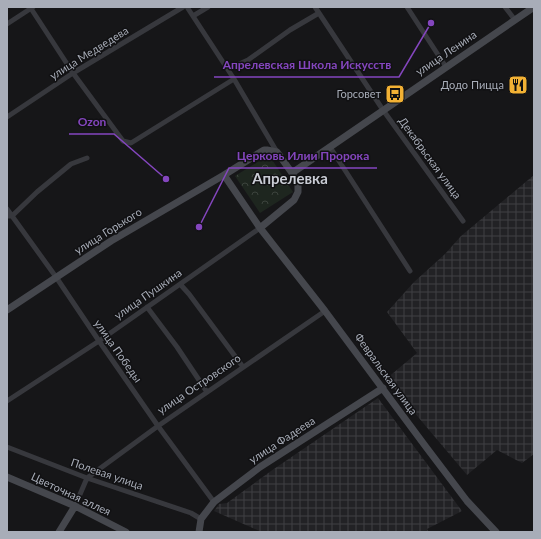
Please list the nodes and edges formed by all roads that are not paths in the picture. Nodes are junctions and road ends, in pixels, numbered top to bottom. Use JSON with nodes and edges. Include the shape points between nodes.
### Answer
{"nodes":[{"id":1,"x":31,"y":7,"type":"edge"},
{"id":2,"x":183,"y":7,"type":"edge"},
{"id":3,"x":187,"y":7,"type":"edge"},
{"id":4,"x":208,"y":7,"type":"edge"},
{"id":5,"x":315,"y":7,"type":"edge"},
{"id":6,"x":407,"y":7,"type":"edge"},
{"id":7,"x":505,"y":7,"type":"edge"},
{"id":8,"x":534,"y":7,"type":"edge"},
{"id":9,"x":319,"y":13,"type":"junction"},
{"id":10,"x":193,"y":16,"type":"junction"},
{"id":11,"x":515,"y":20,"type":"junction"},
{"id":12,"x":7,"y":24,"type":"edge"},
{"id":13,"x":446,"y":67,"type":"junction"},
{"id":14,"x":228,"y":69,"type":"junction"},
{"id":15,"x":73,"y":74,"type":"junction"},
{"id":16,"x":234,"y":79,"type":"junction"},
{"id":17,"x":383,"y":110,"type":"junction"},
{"id":18,"x":7,"y":117,"type":"edge"},
{"id":19,"x":330,"y":147,"type":"junction"},
{"id":20,"x":277,"y":152,"type":"junction"},
{"id":21,"x":87,"y":158,"type":"dead end"},
{"id":22,"x":292,"y":173,"type":"junction"},
{"id":23,"x":224,"y":175,"type":"junction"},
{"id":24,"x":7,"y":209,"type":"edge"},
{"id":25,"x":9,"y":216,"type":"edge"},
{"id":26,"x":464,"y":221,"type":"dead end"},
{"id":27,"x":260,"y":228,"type":"junction"},
{"id":28,"x":410,"y":271,"type":"dead end"},
{"id":29,"x":56,"y":277,"type":"junction"},
{"id":30,"x":180,"y":284,"type":"junction"},
{"id":31,"x":147,"y":307,"type":"junction"},
{"id":32,"x":7,"y":310,"type":"edge"},
{"id":33,"x":325,"y":311,"type":"junction"},
{"id":34,"x":99,"y":341,"type":"junction"},
{"id":35,"x":243,"y":367,"type":"junction"},
{"id":36,"x":383,"y":388,"type":"junction"},
{"id":37,"x":207,"y":392,"type":"junction"},
{"id":38,"x":7,"y":401,"type":"edge"},
{"id":39,"x":158,"y":426,"type":"junction"},
{"id":40,"x":7,"y":447,"type":"edge"},
{"id":41,"x":7,"y":477,"type":"edge"},
{"id":42,"x":87,"y":478,"type":"junction"},
{"id":43,"x":214,"y":502,"type":"junction"},
{"id":44,"x":75,"y":506,"type":"junction"},
{"id":45,"x":201,"y":518,"type":"junction"},
{"id":46,"x":59,"y":532,"type":"edge"},
{"id":47,"x":126,"y":532,"type":"edge"},
{"id":48,"x":199,"y":532,"type":"edge"},
{"id":49,"x":496,"y":532,"type":"edge"}],
"edges":[{"from":1,"to":12,"type":"street"},
{"from":1,"to":15,"type":"street"},
{"from":2,"to":15,"type":"street","name":"улица Медведева"},
{"from":3,"to":10,"type":"street"},
{"from":4,"to":10,"type":"street"},
{"from":5,"to":9,"type":"street","name":"Декабрьская улица"},
{"from":6,"to":13,"type":"street"},
{"from":7,"to":11,"type":"street"},
{"from":8,"to":11,"type":"main road","name":"улица Ленина"},
{"from":9,"to":14,"type":"street","via":[[248,60]]},
{"from":9,"to":17,"type":"street","name":"Декабрьская улица"},
{"from":10,"to":14,"type":"street"},
{"from":11,"to":13,"type":"main road","name":"улица Ленина"},
{"from":13,"to":17,"type":"main road","name":"улица Ленина"},
{"from":14,"to":16,"type":"street"},
{"from":15,"to":16,"type":"street","via":[[123,141],[131,143]]},
{"from":15,"to":18,"type":"street","name":"улица Медведева"},
{"from":16,"to":20,"type":"street"},
{"from":17,"to":19,"type":"main road","name":"улица Ленина"},
{"from":17,"to":26,"type":"street","name":"Декабрьская улица"},
{"from":19,"to":22,"type":"main road","name":"улица Ленина"},
{"from":19,"to":28,"type":"street"},
{"from":20,"to":22,"type":"main road"},
{"from":20,"to":23,"type":"main road","name":"улица Горького","via":[[264,150]]},
{"from":21,"to":25,"type":"street","via":[[71,164]]},
{"from":22,"to":27,"type":"main road","via":[[298,185],[294,200]]},
{"from":23,"to":27,"type":"main road","name":"Февральская улица"},
{"from":23,"to":29,"type":"main road","name":"улица Горького","via":[[111,241]]},
{"from":24,"to":25,"type":"street","name":"улица Победы"},
{"from":25,"to":29,"type":"street","name":"улица Победы"},
{"from":27,"to":30,"type":"street","name":"улица Пушкина"},
{"from":27,"to":33,"type":"main road","name":"Февральская улица"},
{"from":29,"to":32,"type":"main road","name":"улица Горького"},
{"from":29,"to":34,"type":"street","name":"улица Победы"},
{"from":30,"to":31,"type":"street","name":"улица Пушкина"},
{"from":30,"to":35,"type":"street"},
{"from":31,"to":34,"type":"street","name":"улица Пушкина"},
{"from":31,"to":37,"type":"street"},
{"from":33,"to":35,"type":"street","name":"улица Островского"},
{"from":33,"to":36,"type":"main road","name":"Февральская улица"},
{"from":34,"to":38,"type":"street","name":"улица Пушкина"},
{"from":34,"to":39,"type":"street","name":"улица Победы"},
{"from":35,"to":37,"type":"street","name":"улица Островского"},
{"from":36,"to":43,"type":"main road","name":"улица Фадеева","via":[[260,467]]},
{"from":36,"to":49,"type":"main road","name":"Февральская улица","via":[[467,501]]},
{"from":37,"to":39,"type":"street","name":"улица Островского"},
{"from":39,"to":42,"type":"street","name":"улица Островского"},
{"from":39,"to":43,"type":"street","name":"улица Победы"},
{"from":40,"to":42,"type":"street","name":"Полевая улица"},
{"from":41,"to":44,"type":"main road","name":"Цветочная аллея"},
{"from":42,"to":44,"type":"street"},
{"from":42,"to":45,"type":"street","name":"Полевая улица"},
{"from":43,"to":45,"type":"main road","name":"улица Фадеева"},
{"from":44,"to":46,"type":"main road"},
{"from":44,"to":47,"type":"main road","name":"Цветочная аллея"},
{"from":45,"to":48,"type":"main road"}]}
